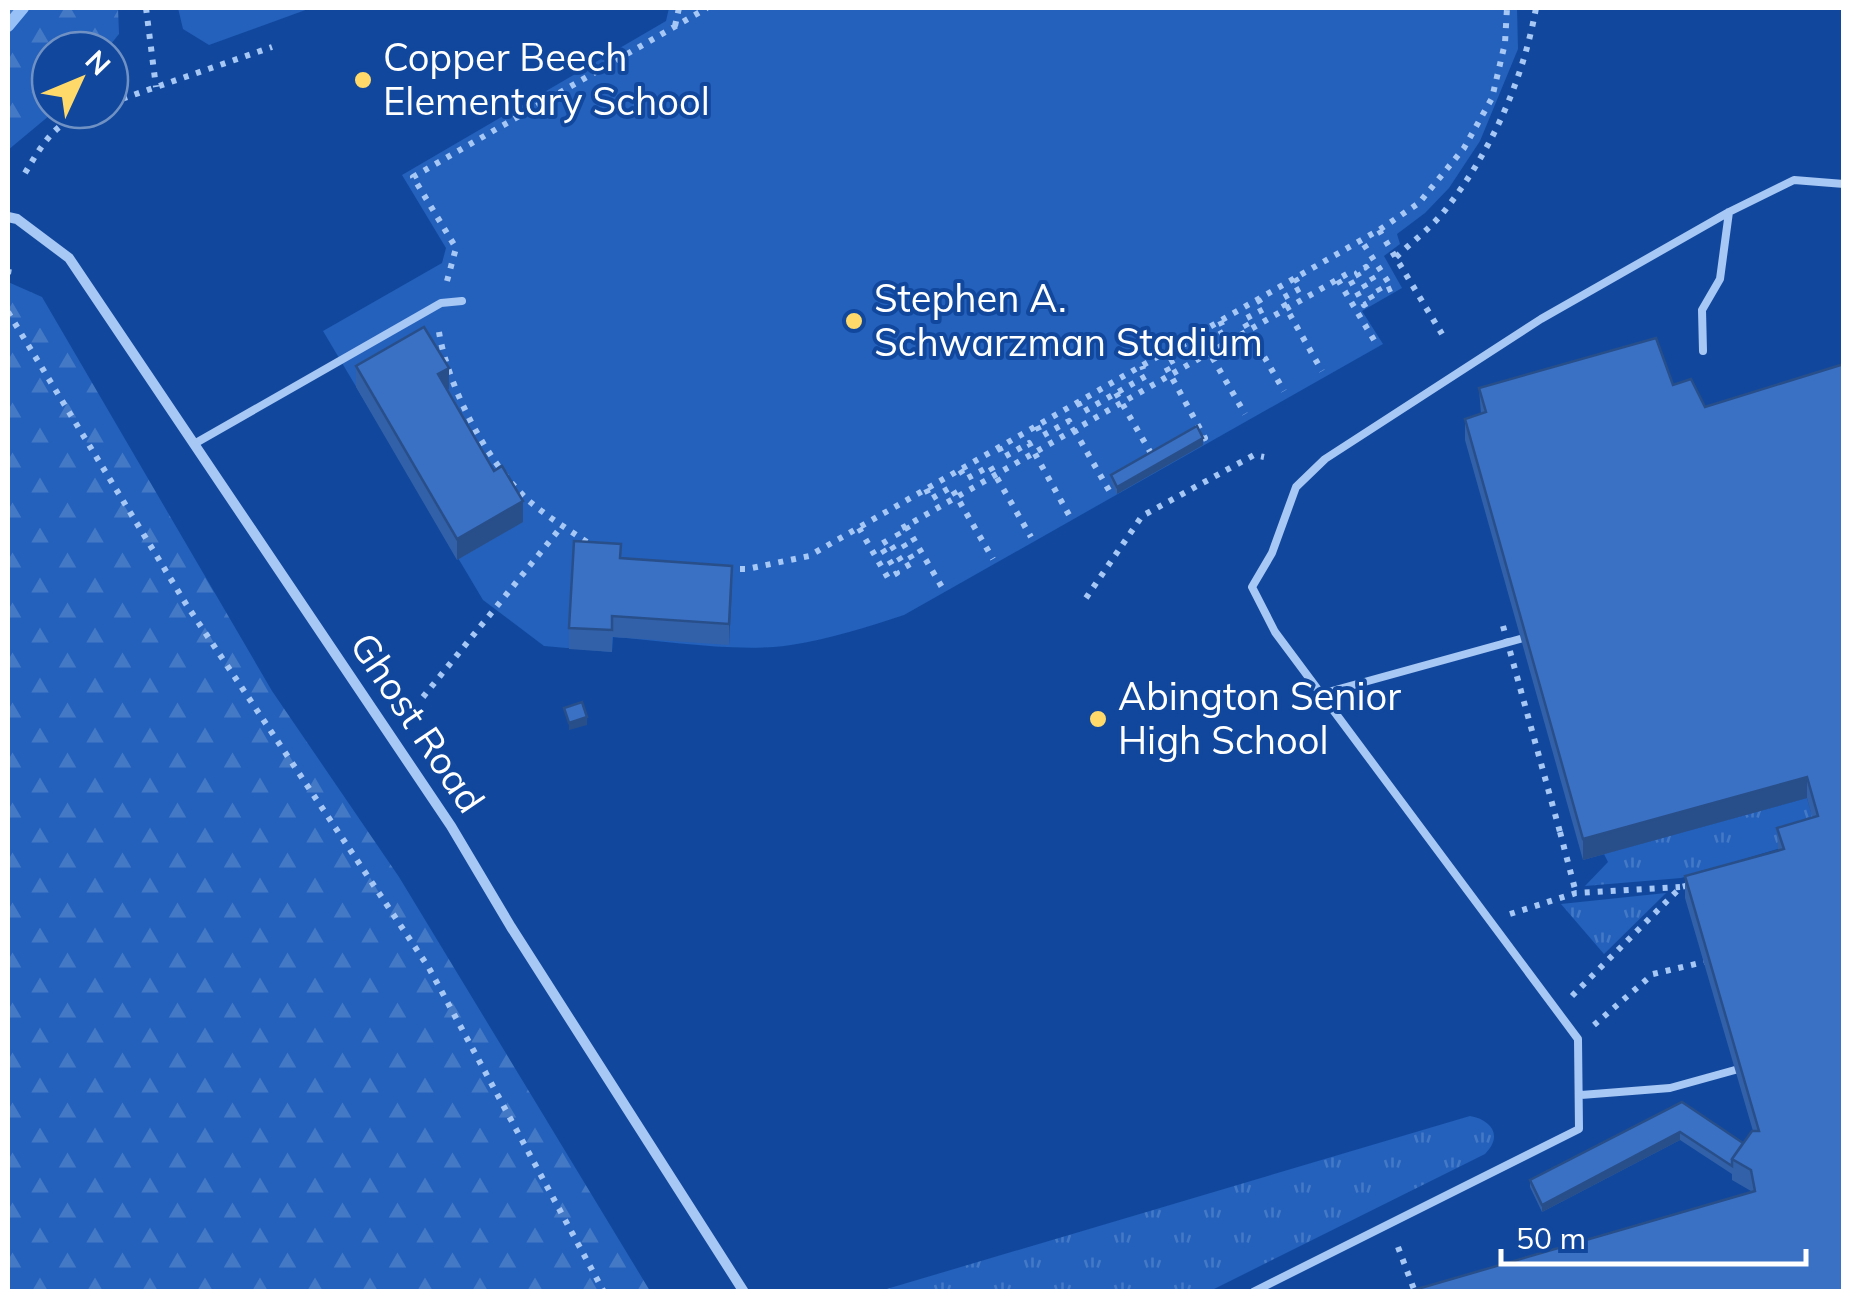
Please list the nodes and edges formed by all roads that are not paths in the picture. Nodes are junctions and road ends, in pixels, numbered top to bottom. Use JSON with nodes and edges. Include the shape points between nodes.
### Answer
{"nodes":[{"id":1,"x":1844,"y":184,"type":"edge"},
{"id":2,"x":1729,"y":212,"type":"junction"},
{"id":3,"x":8,"y":217,"type":"edge"},
{"id":4,"x":462,"y":302,"type":"dead end"},
{"id":5,"x":1703,"y":351,"type":"dead end"},
{"id":6,"x":194,"y":444,"type":"junction"},
{"id":7,"x":1520,"y":639,"type":"edge"},
{"id":8,"x":1321,"y":694,"type":"junction"},
{"id":9,"x":1735,"y":1070,"type":"edge"},
{"id":10,"x":1580,"y":1095,"type":"junction"},
{"id":11,"x":744,"y":1292,"type":"edge"},
{"id":12,"x":1252,"y":1292,"type":"edge"}],
"edges":[{"from":1,"to":2,"type":"lane","via":[[1794,180]]},
{"from":2,"to":5,"type":"lane","via":[[1720,278],[1702,310]]},
{"from":2,"to":8,"type":"lane","via":[[1541,319],[1324,459],[1296,487],[1252,587],[1275,632]]},
{"from":3,"to":6,"type":"street","name":"Ghost Road","via":[[69,258]]},
{"from":4,"to":6,"type":"lane","via":[[441,303]]},
{"from":6,"to":11,"type":"street","name":"Ghost Road","via":[[451,826]]},
{"from":7,"to":8,"type":"lane"},
{"from":8,"to":10,"type":"lane","via":[[1578,1039]]},
{"from":9,"to":10,"type":"lane","via":[[1670,1088]]},
{"from":10,"to":12,"type":"lane","via":[[1579,1129]]}]}
